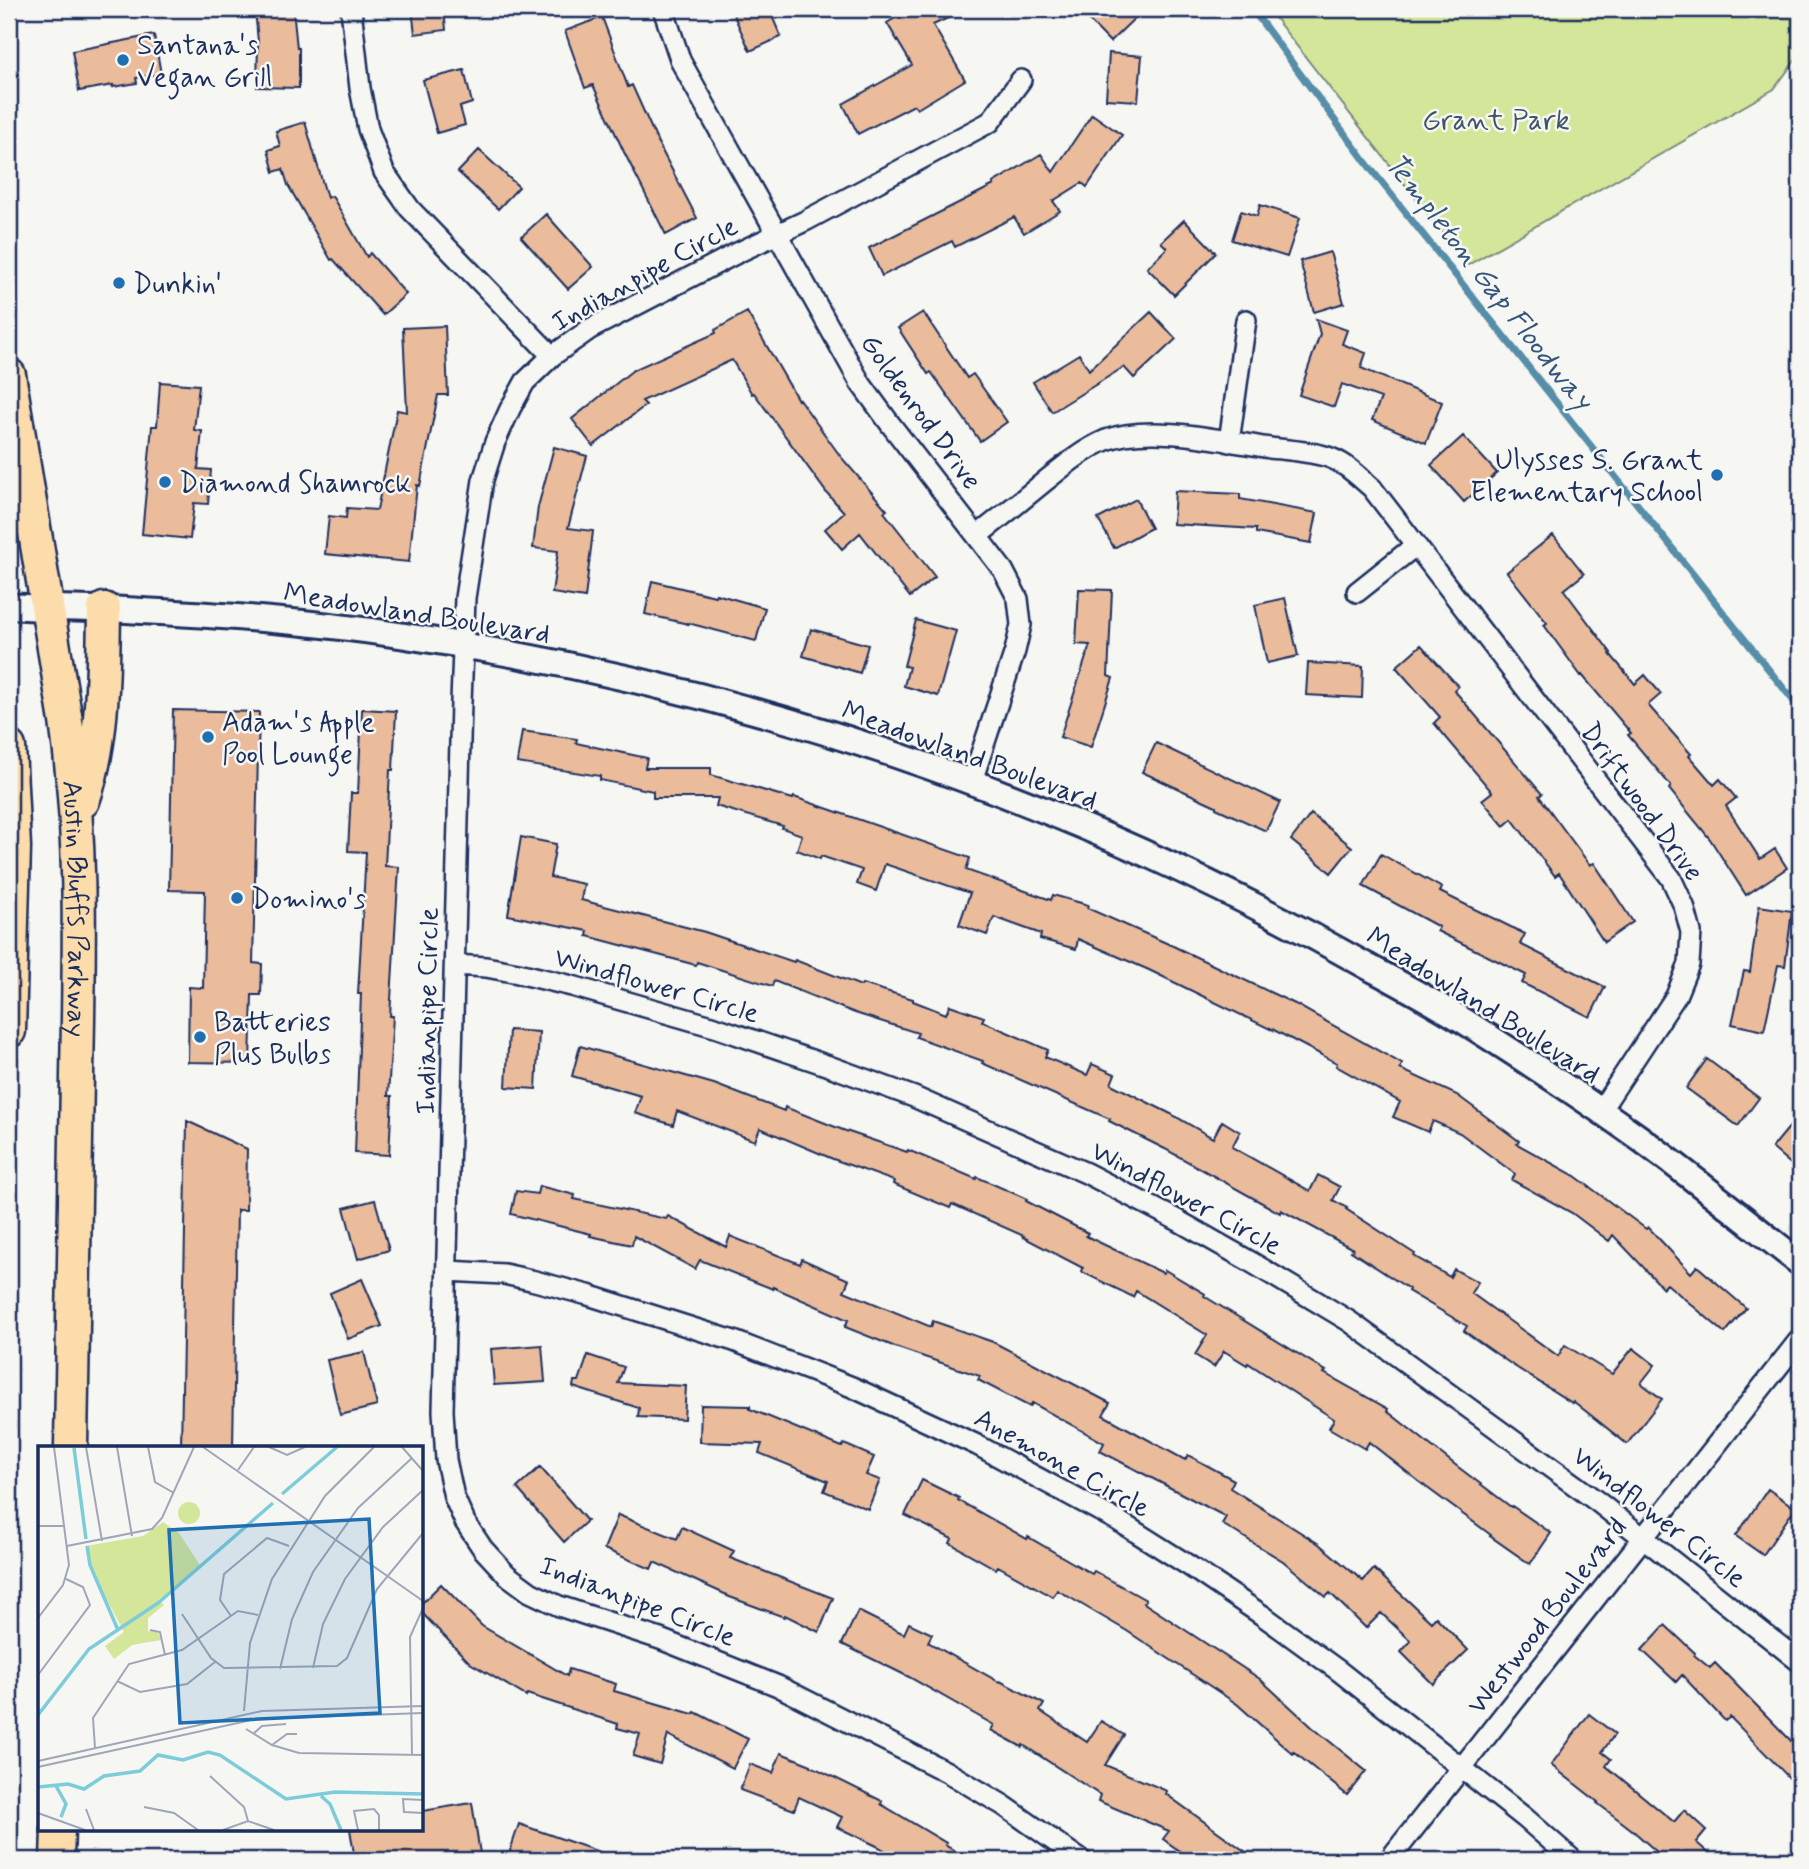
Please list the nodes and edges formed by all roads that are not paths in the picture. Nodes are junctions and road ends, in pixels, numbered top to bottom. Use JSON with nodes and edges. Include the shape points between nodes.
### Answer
{"nodes":[{"id":1,"x":351,"y":9,"type":"edge"},
{"id":2,"x":663,"y":9,"type":"edge"},
{"id":3,"x":1021,"y":80,"type":"dead end"},
{"id":4,"x":777,"y":233,"type":"junction"},
{"id":5,"x":1246,"y":320,"type":"dead end"},
{"id":6,"x":552,"y":356,"type":"junction"},
{"id":7,"x":9,"y":375,"type":"edge"},
{"id":8,"x":1229,"y":442,"type":"junction"},
{"id":9,"x":978,"y":535,"type":"junction"},
{"id":10,"x":1416,"y":545,"type":"junction"},
{"id":11,"x":1357,"y":592,"type":"dead end"},
{"id":12,"x":9,"y":606,"type":"edge"},
{"id":13,"x":48,"y":609,"type":"junction"},
{"id":14,"x":103,"y":609,"type":"junction"},
{"id":15,"x":463,"y":645,"type":"junction"},
{"id":16,"x":9,"y":747,"type":"edge"},
{"id":17,"x":972,"y":781,"type":"junction"},
{"id":18,"x":76,"y":819,"type":"junction"},
{"id":19,"x":455,"y":965,"type":"junction"},
{"id":20,"x":9,"y":992,"type":"edge"},
{"id":21,"x":9,"y":1031,"type":"edge"},
{"id":22,"x":1600,"y":1111,"type":"junction"},
{"id":23,"x":1800,"y":1262,"type":"edge"},
{"id":24,"x":447,"y":1270,"type":"junction"},
{"id":25,"x":1800,"y":1339,"type":"edge"},
{"id":26,"x":71,"y":1446,"type":"edge"},
{"id":27,"x":1643,"y":1536,"type":"junction"},
{"id":28,"x":1800,"y":1662,"type":"edge"},
{"id":29,"x":1461,"y":1769,"type":"junction"},
{"id":30,"x":58,"y":1830,"type":"edge"},
{"id":31,"x":57,"y":1860,"type":"edge"},
{"id":32,"x":1081,"y":1860,"type":"edge"},
{"id":33,"x":1389,"y":1860,"type":"edge"},
{"id":34,"x":1573,"y":1860,"type":"edge"}],
"edges":[{"from":1,"to":6,"type":"street","via":[[368,129],[384,172],[410,209]]},
{"from":2,"to":4,"type":"street","name":"Goldenrod Drive","via":[[681,62]]},
{"from":3,"to":4,"type":"street","name":"Indianpipe Circle","via":[[990,122]]},
{"from":4,"to":6,"type":"street","name":"Indianpipe Circle","via":[[590,329]]},
{"from":4,"to":9,"type":"street","name":"Goldenrod Drive","via":[[861,384]]},
{"from":5,"to":8,"type":"street"},
{"from":6,"to":15,"type":"street","name":"Indianpipe Circle","via":[[525,382],[509,409],[483,480],[465,598]]},
{"from":7,"to":13,"type":"main road","name":"Austin Bluffs Parkway"},
{"from":8,"to":9,"type":"street","name":"Driftwood Drive","via":[[1157,433],[1108,439],[1068,463]]},
{"from":8,"to":10,"type":"street","name":"Driftwood Drive","via":[[1333,459],[1371,488]]},
{"from":9,"to":17,"type":"street","name":"Goldenrod Drive","via":[[1018,599],[1021,625]]},
{"from":10,"to":11,"type":"street"},
{"from":10,"to":22,"type":"street","name":"Driftwood Drive","via":[[1671,878],[1684,906],[1691,932],[1689,964],[1676,996]]},
{"from":12,"to":13,"type":"street","name":"Meadowland Boulevard"},
{"from":13,"to":14,"type":"street","name":"Meadowland Boulevard"},
{"from":13,"to":18,"type":"main road","name":"Austin Bluffs Parkway"},
{"from":14,"to":15,"type":"street","name":"Meadowland Boulevard","via":[[296,621]]},
{"from":14,"to":18,"type":"main road","via":[[99,723],[91,779]]},
{"from":15,"to":17,"type":"street","name":"Meadowland Boulevard","via":[[717,700]]},
{"from":15,"to":19,"type":"street","name":"Indianpipe Circle"},
{"from":16,"to":20,"type":"main road","via":[[13,847]]},
{"from":17,"to":22,"type":"street","name":"Meadowland Boulevard","via":[[1183,871],[1300,928],[1470,1024]]},
{"from":18,"to":26,"type":"main road","name":"Austin Bluffs Parkway","via":[[80,959]]},
{"from":19,"to":24,"type":"street","name":"Indianpipe Circle"},
{"from":19,"to":27,"type":"street","name":"Windflower Circle","via":[[518,973],[715,1027],[915,1097],[1086,1173],[1199,1232],[1349,1321]]},
{"from":20,"to":21,"type":"main road"},
{"from":22,"to":23,"type":"street","name":"Meadowland Boulevard"},
{"from":24,"to":29,"type":"street","name":"Anemone Circle","via":[[531,1280],[734,1340],[852,1387],[977,1445],[1119,1522],[1209,1579],[1339,1671]]},
{"from":24,"to":32,"type":"street","name":"Indianpipe Circle","via":[[446,1460],[465,1522],[507,1575],[559,1606],[660,1639],[778,1686],[947,1772]]},
{"from":25,"to":27,"type":"street","name":"Westwood Boulevard"},
{"from":27,"to":28,"type":"street","name":"Windflower Circle"},
{"from":27,"to":29,"type":"street","name":"Westwood Boulevard"},
{"from":29,"to":33,"type":"street","name":"Westwood Boulevard"},
{"from":29,"to":34,"type":"street","name":"Anemone Circle"},
{"from":30,"to":31,"type":"main road"}]}
